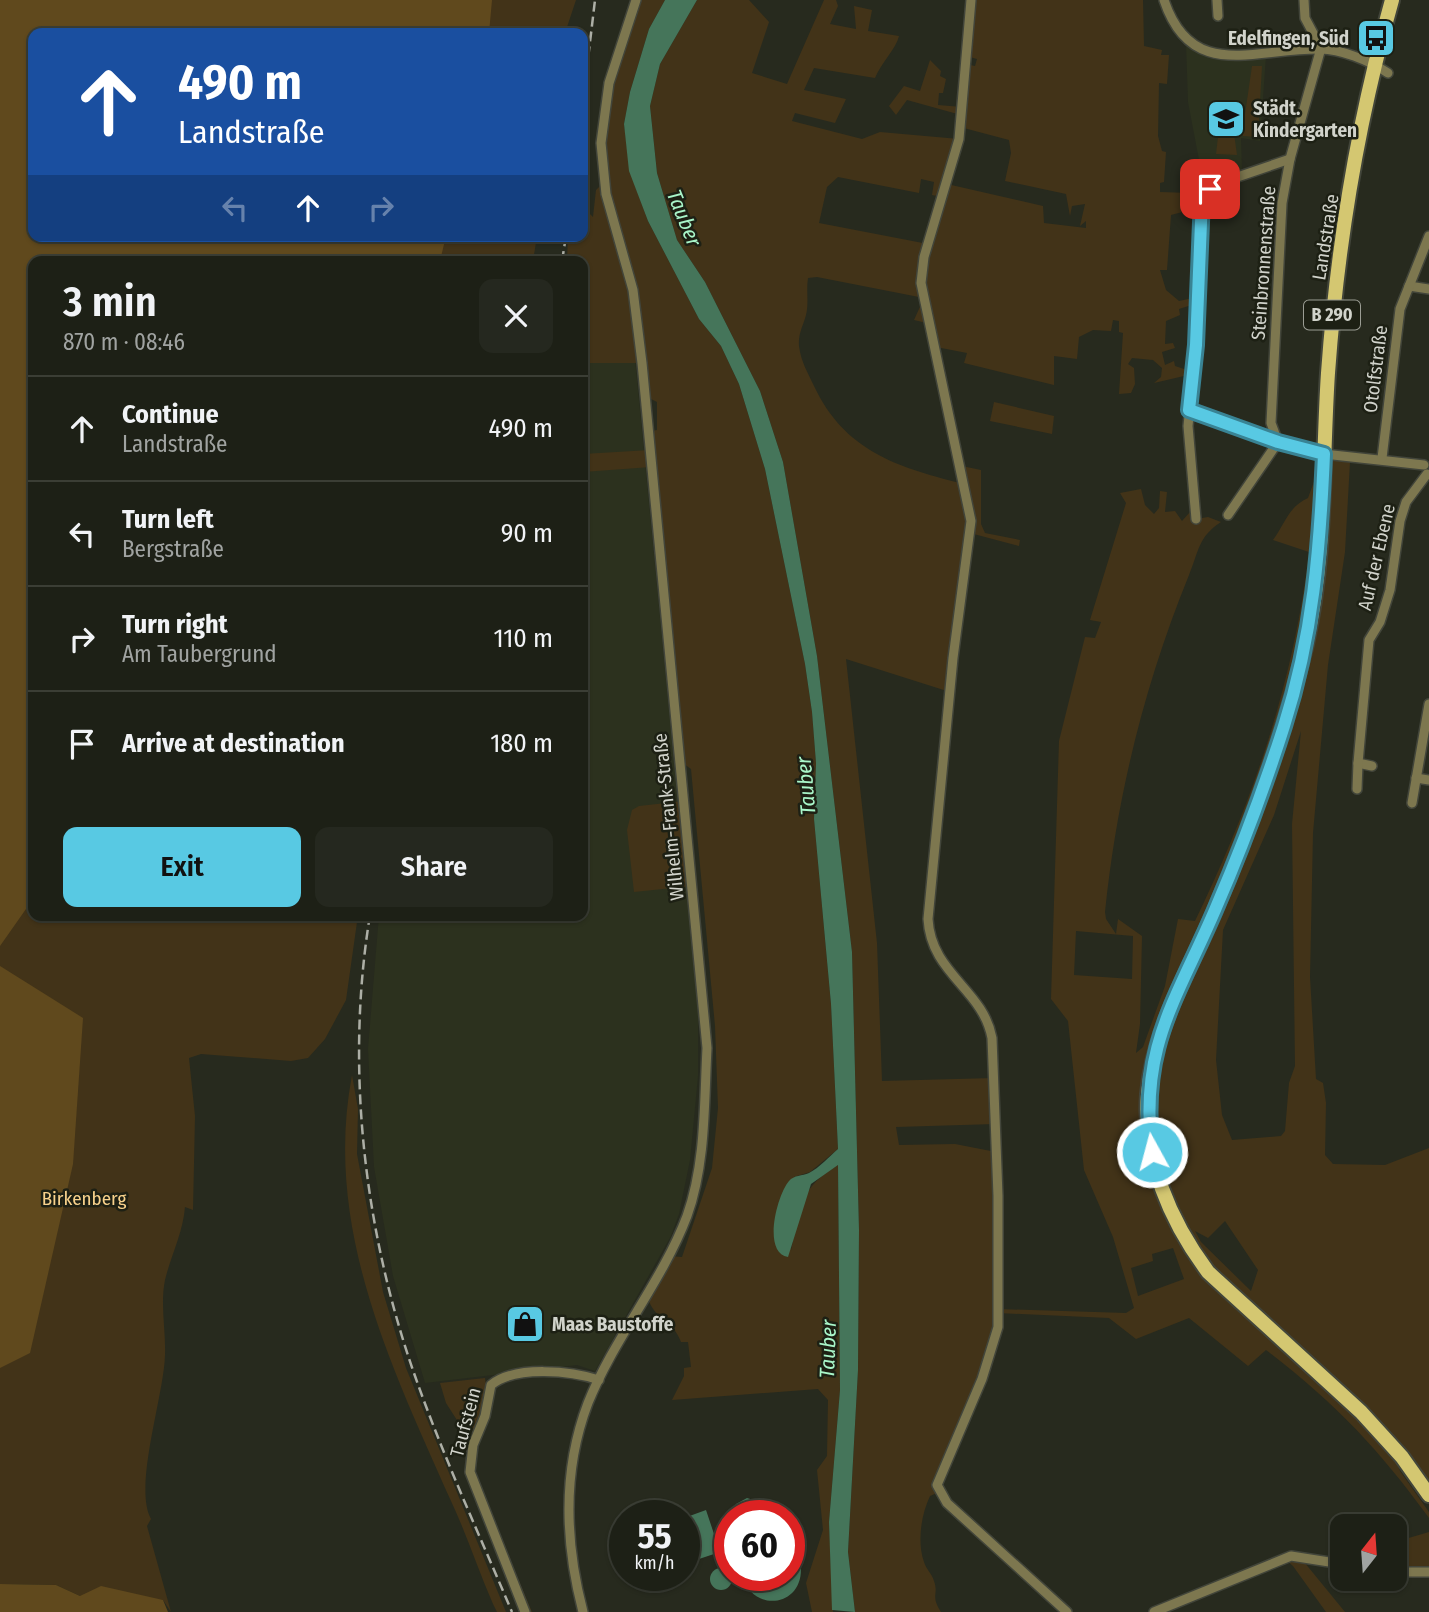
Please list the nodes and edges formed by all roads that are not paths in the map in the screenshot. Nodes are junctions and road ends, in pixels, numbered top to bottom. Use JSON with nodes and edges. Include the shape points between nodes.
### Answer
{"nodes":[{"id":1,"x":636,"y":0,"type":"edge"},
{"id":2,"x":971,"y":0,"type":"edge"},
{"id":3,"x":1164,"y":0,"type":"edge"},
{"id":4,"x":1217,"y":0,"type":"edge"},
{"id":5,"x":1304,"y":0,"type":"edge"},
{"id":6,"x":1392,"y":0,"type":"edge"},
{"id":7,"x":1218,"y":16,"type":"dead end"},
{"id":8,"x":1321,"y":48,"type":"junction"},
{"id":9,"x":1382,"y":69,"type":"junction"},
{"id":10,"x":1290,"y":159,"type":"junction"},
{"id":11,"x":1429,"y":236,"type":"edge"},
{"id":12,"x":1409,"y":286,"type":"junction"},
{"id":13,"x":1429,"y":289,"type":"edge"},
{"id":14,"x":1189,"y":410,"type":"junction"},
{"id":15,"x":1278,"y":442,"type":"junction"},
{"id":16,"x":1324,"y":454,"type":"junction"},
{"id":17,"x":1382,"y":458,"type":"junction"},
{"id":18,"x":1427,"y":468,"type":"edge"},
{"id":19,"x":1228,"y":515,"type":"dead end"},
{"id":20,"x":1196,"y":519,"type":"dead end"},
{"id":21,"x":1429,"y":704,"type":"edge"},
{"id":22,"x":1358,"y":763,"type":"junction"},
{"id":23,"x":1373,"y":766,"type":"dead end"},
{"id":24,"x":1416,"y":778,"type":"junction"},
{"id":25,"x":1429,"y":780,"type":"edge"},
{"id":26,"x":1357,"y":789,"type":"dead end"},
{"id":27,"x":1412,"y":803,"type":"dead end"},
{"id":28,"x":599,"y":1380,"type":"junction"},
{"id":29,"x":1429,"y":1494,"type":"edge"},
{"id":30,"x":1330,"y":1562,"type":"edge"},
{"id":31,"x":1407,"y":1572,"type":"edge"},
{"id":32,"x":1429,"y":1572,"type":"edge"},
{"id":33,"x":525,"y":1612,"type":"edge"},
{"id":34,"x":583,"y":1612,"type":"edge"},
{"id":35,"x":1067,"y":1612,"type":"edge"},
{"id":36,"x":1154,"y":1612,"type":"edge"}],
"edges":[{"from":1,"to":28,"type":"street","name":"Wilhelm-Frank-Straße","via":[[609,83],[601,143],[606,194],[633,290],[642,363],[707,1048],[702,1147],[687,1214],[660,1274]]},
{"from":2,"to":35,"type":"street","via":[[959,139],[924,257],[921,283],[971,521],[928,919],[933,947],[991,1030],[999,1196],[998,1327],[982,1379],[937,1485],[947,1503]]},
{"from":3,"to":8,"type":"street","via":[[1186,42],[1213,55]]},
{"from":4,"to":7,"type":"street"},
{"from":5,"to":8,"type":"street","via":[[1305,18]]},
{"from":6,"to":9,"type":"main road","name":"Landstraße","number":"B 290"},
{"from":8,"to":9,"type":"street"},
{"from":8,"to":10,"type":"street","name":"Steinbronnenstraße"},
{"from":9,"to":16,"type":"main road","name":"Landstraße","number":"B 290","via":[[1340,250]]},
{"from":10,"to":14,"type":"street","via":[[1214,185],[1202,198]]},
{"from":10,"to":15,"type":"street","name":"Steinbronnenstraße","via":[[1282,203],[1271,423]]},
{"from":11,"to":12,"type":"street","name":"Otolfstraße"},
{"from":12,"to":13,"type":"street"},
{"from":12,"to":17,"type":"street","name":"Otolfstraße","via":[[1400,309]]},
{"from":14,"to":15,"type":"street"},
{"from":14,"to":20,"type":"street"},
{"from":15,"to":16,"type":"street"},
{"from":15,"to":19,"type":"street"},
{"from":16,"to":17,"type":"street"},
{"from":16,"to":29,"type":"main road","name":"Landstraße","number":"B 290","via":[[1319,568],[1306,642],[1281,737],[1244,841],[1160,1036],[1149,1091],[1150,1129],[1164,1197],[1189,1247],[1208,1272],[1361,1412]]},
{"from":17,"to":18,"type":"street"},
{"from":18,"to":22,"type":"street","name":"Auf der Ebene","via":[[1403,512],[1390,590],[1370,640]]},
{"from":21,"to":24,"type":"street"},
{"from":22,"to":23,"type":"street"},
{"from":22,"to":26,"type":"street","name":"Auf der Ebene"},
{"from":24,"to":25,"type":"street"},
{"from":24,"to":27,"type":"street"},
{"from":28,"to":33,"type":"street","name":"Taufstein","via":[[575,1372],[518,1374],[506,1375],[491,1385],[485,1416],[472,1445],[470,1472]]},
{"from":28,"to":34,"type":"street","name":"Wilhelm-Frank-Straße","via":[[578,1437],[569,1491],[573,1568]]},
{"from":30,"to":36,"type":"street","via":[[1291,1556]]},
{"from":31,"to":32,"type":"street"}]}
